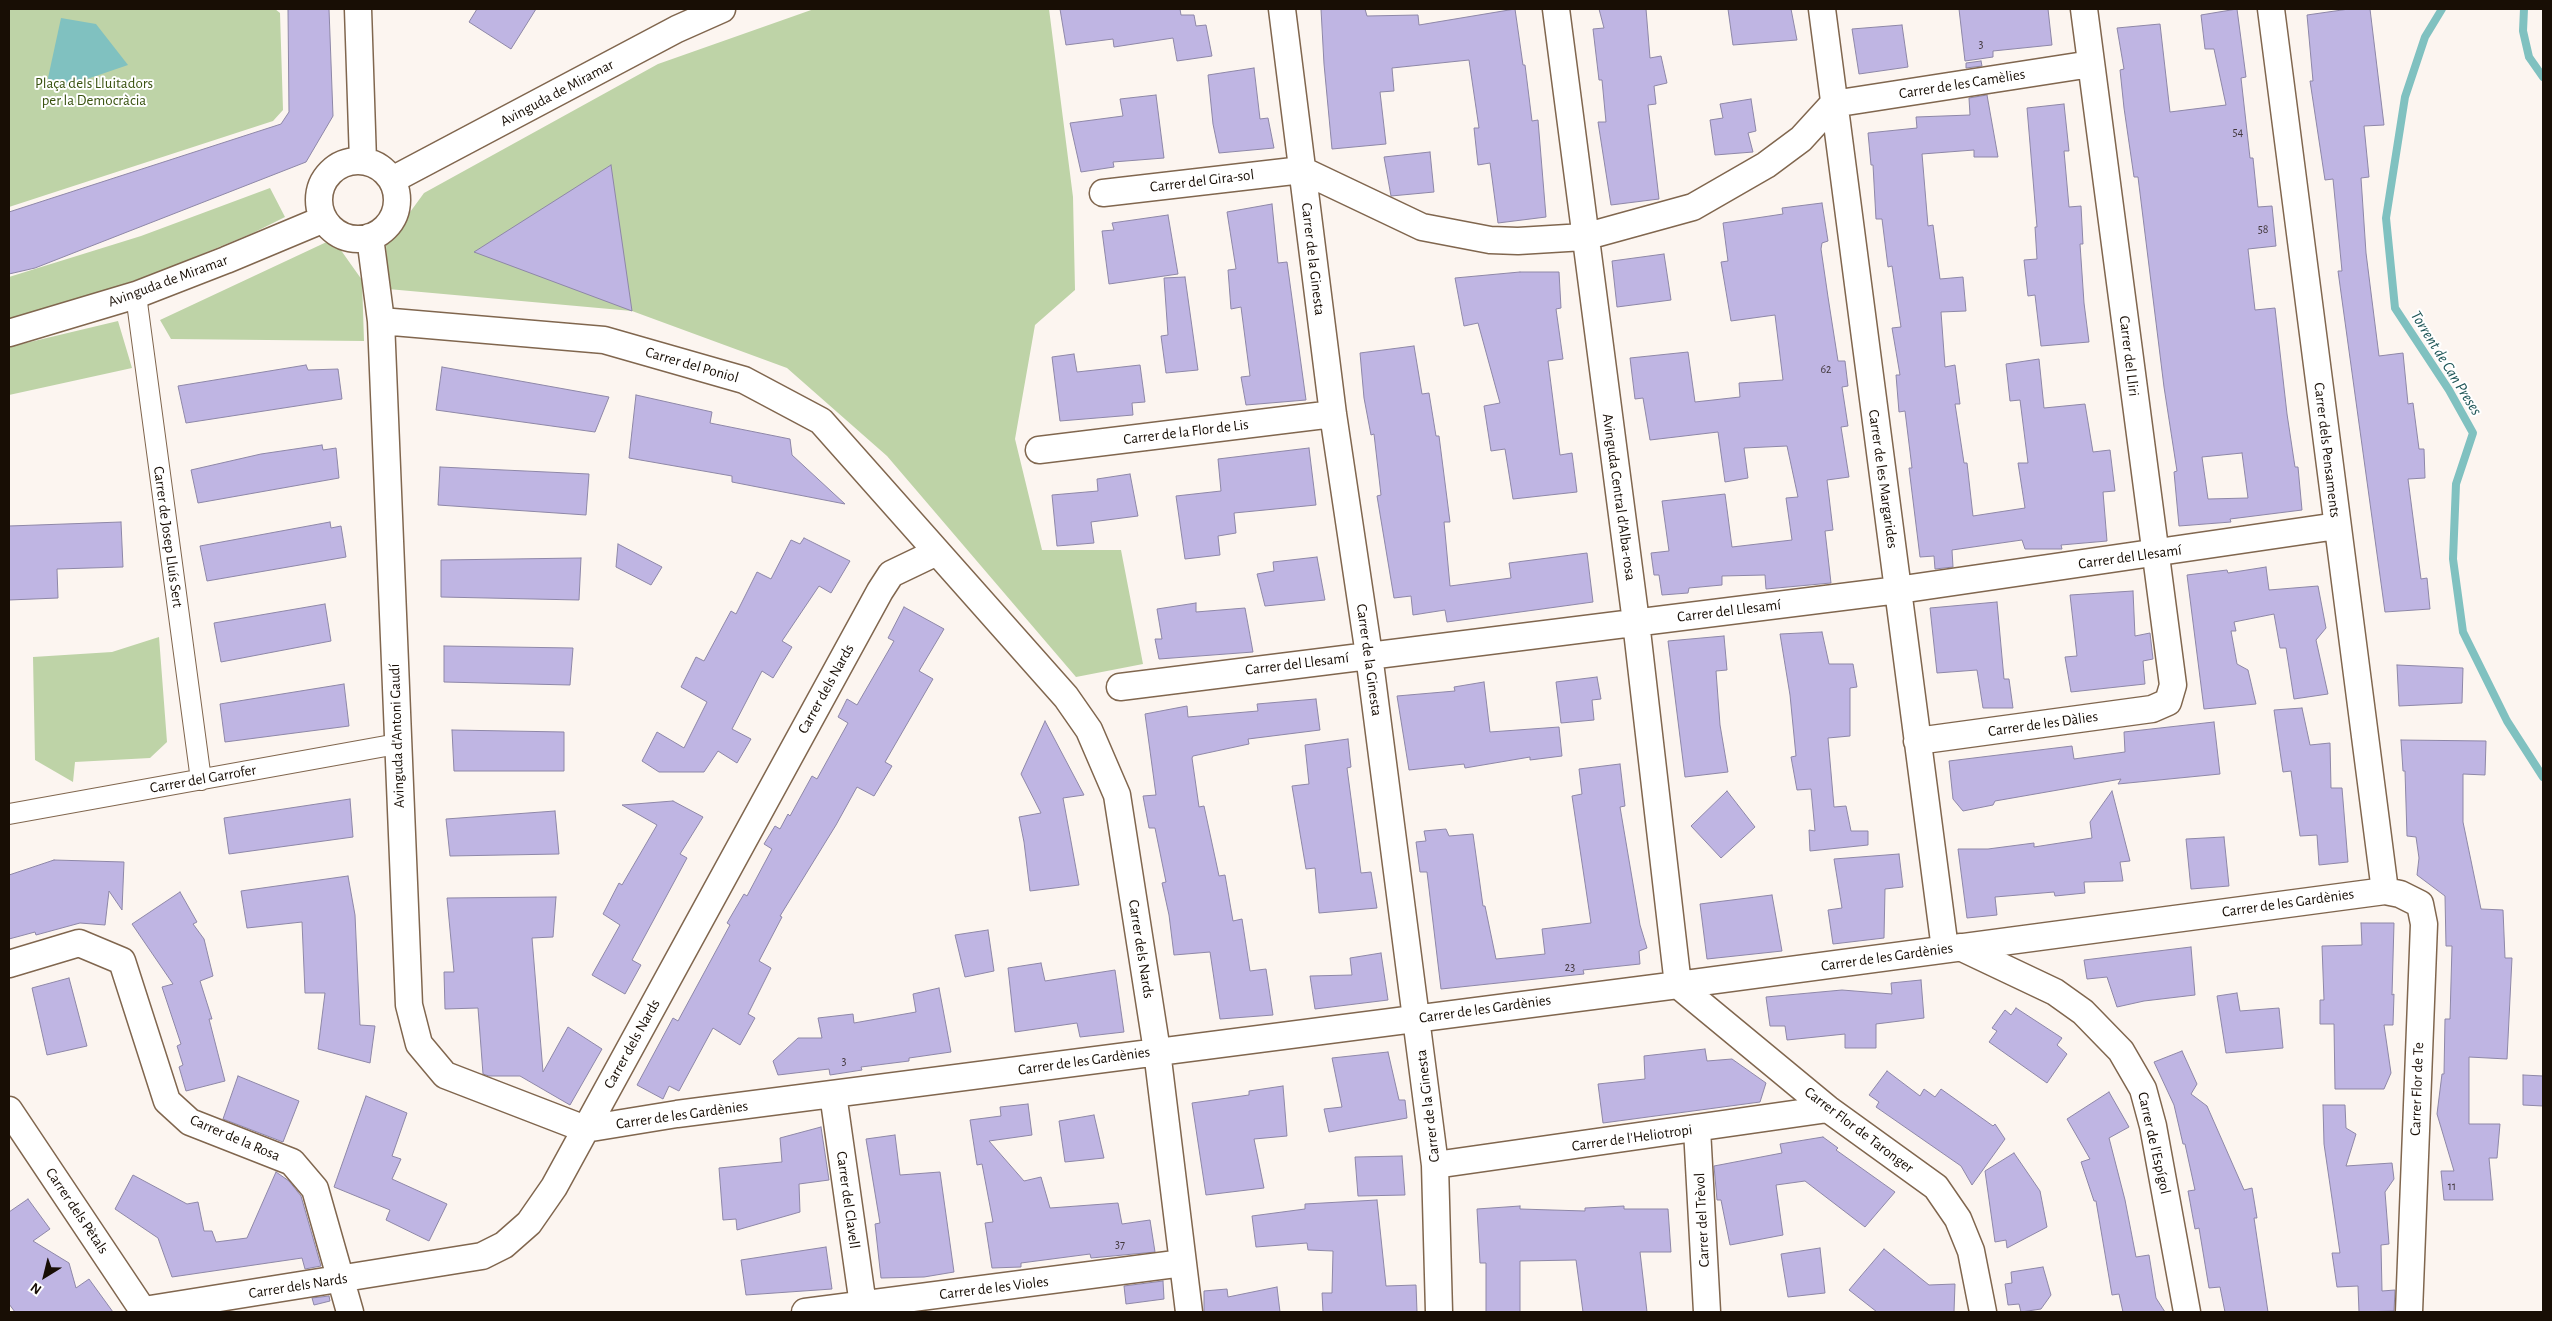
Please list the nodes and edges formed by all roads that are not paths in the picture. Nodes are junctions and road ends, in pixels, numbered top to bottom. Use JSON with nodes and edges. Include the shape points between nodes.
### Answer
{"nodes":[{"id":1,"x":358,"y":9,"type":"edge"},
{"id":2,"x":722,"y":9,"type":"edge"},
{"id":3,"x":1282,"y":9,"type":"edge"},
{"id":4,"x":1556,"y":9,"type":"edge"},
{"id":5,"x":1822,"y":9,"type":"edge"},
{"id":6,"x":2084,"y":9,"type":"edge"},
{"id":7,"x":2271,"y":9,"type":"edge"},
{"id":8,"x":2091,"y":64,"type":"junction"},
{"id":9,"x":1833,"y":104,"type":"junction"},
{"id":10,"x":363,"y":161,"type":"junction"},
{"id":11,"x":1302,"y":170,"type":"junction"},
{"id":12,"x":392,"y":180,"type":"junction"},
{"id":13,"x":1103,"y":193,"type":"dead end"},
{"id":14,"x":324,"y":219,"type":"junction"},
{"id":15,"x":370,"y":237,"type":"junction"},
{"id":16,"x":1584,"y":237,"type":"junction"},
{"id":17,"x":136,"y":295,"type":"junction"},
{"id":18,"x":381,"y":321,"type":"junction"},
{"id":19,"x":9,"y":334,"type":"edge"},
{"id":20,"x":1333,"y":414,"type":"junction"},
{"id":21,"x":1039,"y":450,"type":"dead end"},
{"id":22,"x":2337,"y":526,"type":"junction"},
{"id":23,"x":937,"y":552,"type":"junction"},
{"id":24,"x":2155,"y":554,"type":"junction"},
{"id":25,"x":1898,"y":590,"type":"junction"},
{"id":26,"x":1636,"y":622,"type":"junction"},
{"id":27,"x":1369,"y":655,"type":"junction"},
{"id":28,"x":1120,"y":687,"type":"dead end"},
{"id":29,"x":2168,"y":702,"type":"joint"},
{"id":30,"x":1917,"y":741,"type":"junction"},
{"id":31,"x":397,"y":744,"type":"junction"},
{"id":32,"x":201,"y":780,"type":"junction"},
{"id":33,"x":9,"y":814,"type":"edge"},
{"id":34,"x":2385,"y":891,"type":"junction"},
{"id":35,"x":1952,"y":948,"type":"junction"},
{"id":36,"x":9,"y":964,"type":"edge"},
{"id":37,"x":1678,"y":985,"type":"junction"},
{"id":38,"x":1417,"y":1019,"type":"junction"},
{"id":39,"x":1157,"y":1051,"type":"junction"},
{"id":40,"x":833,"y":1094,"type":"junction"},
{"id":41,"x":1828,"y":1109,"type":"junction"},
{"id":42,"x":9,"y":1110,"type":"edge"},
{"id":43,"x":585,"y":1129,"type":"junction"},
{"id":44,"x":1697,"y":1129,"type":"junction"},
{"id":45,"x":1435,"y":1165,"type":"junction"},
{"id":46,"x":1183,"y":1263,"type":"junction"},
{"id":47,"x":340,"y":1279,"type":"junction"},
{"id":48,"x":863,"y":1305,"type":"junction"},
{"id":49,"x":144,"y":1311,"type":"edge"},
{"id":50,"x":350,"y":1312,"type":"edge"},
{"id":51,"x":805,"y":1312,"type":"edge"},
{"id":52,"x":1189,"y":1312,"type":"edge"},
{"id":53,"x":1439,"y":1312,"type":"edge"},
{"id":54,"x":1707,"y":1312,"type":"edge"},
{"id":55,"x":1984,"y":1312,"type":"edge"},
{"id":56,"x":2188,"y":1312,"type":"edge"},
{"id":57,"x":2409,"y":1312,"type":"edge"}],
"edges":[{"from":1,"to":10,"type":"street"},
{"from":2,"to":12,"type":"street","name":"Avinguda de Miramar","via":[[677,29]]},
{"from":3,"to":11,"type":"street","name":"Carrer de la Ginesta"},
{"from":4,"to":16,"type":"street","name":"Avinguda Central d'Alba-rosa"},
{"from":5,"to":9,"type":"street","name":"Carrer de les Margarides"},
{"from":6,"to":8,"type":"street","name":"Carrer del Lliri"},
{"from":7,"to":22,"type":"street","name":"Carrer dels Pensaments"},
{"from":8,"to":9,"type":"street","name":"Carrer de les Camèlies"},
{"from":8,"to":24,"type":"street","name":"Carrer del Lliri"},
{"from":9,"to":16,"type":"street","via":[[1801,139],[1766,165],[1693,207]]},
{"from":9,"to":25,"type":"street","name":"Carrer de les Margarides"},
{"from":10,"to":12,"type":"street","via":[[385,171]]},
{"from":10,"to":14,"type":"street","via":[[341,164],[325,179],[320,199]]},
{"from":11,"to":13,"type":"street","name":"Carrer del Gira-sol"},
{"from":11,"to":16,"type":"street","via":[[1422,227],[1490,240]]},
{"from":11,"to":20,"type":"street","name":"Carrer de la Ginesta"},
{"from":12,"to":15,"type":"street","via":[[397,193],[397,207],[392,220]]},
{"from":14,"to":15,"type":"street","via":[[345,237]]},
{"from":14,"to":17,"type":"street","name":"Avinguda de Miramar"},
{"from":15,"to":18,"type":"street","name":"Avinguda d'Antoni Gaudí"},
{"from":16,"to":26,"type":"street","name":"Avinguda Central d'Alba-rosa"},
{"from":17,"to":19,"type":"street","name":"Avinguda de Miramar"},
{"from":17,"to":32,"type":"street","name":"Carrer de Josep Lluís Sert"},
{"from":18,"to":23,"type":"street","name":"Carrer del Poniol","via":[[604,340],[744,380],[822,421]]},
{"from":18,"to":31,"type":"street","name":"Avinguda d'Antoni Gaudí"},
{"from":20,"to":21,"type":"street","name":"Carrer de la Flor de Lis"},
{"from":20,"to":27,"type":"street","name":"Carrer de la Ginesta"},
{"from":22,"to":24,"type":"street","name":"Carrer del Llesamí"},
{"from":22,"to":34,"type":"street","name":"Carrer dels Pensaments"},
{"from":23,"to":39,"type":"street","name":"Carrer dels Nards","via":[[1066,697],[1090,730],[1117,795]]},
{"from":23,"to":43,"type":"street","name":"Carrer dels Nards","via":[[891,574],[880,591]]},
{"from":24,"to":25,"type":"street","name":"Carrer del Llesamí"},
{"from":24,"to":29,"type":"street","name":"Carrer del Lliri","via":[[2173,685]]},
{"from":25,"to":26,"type":"street","name":"Carrer del Llesamí"},
{"from":25,"to":30,"type":"street","name":"Carrer de les Margarides"},
{"from":26,"to":27,"type":"street","name":"Carrer del Llesamí"},
{"from":26,"to":37,"type":"street","name":"Avinguda Central d'Alba-rosa"},
{"from":27,"to":28,"type":"street","name":"Carrer del Llesamí"},
{"from":27,"to":38,"type":"street","name":"Carrer de la Ginesta"},
{"from":29,"to":30,"type":"street","name":"Carrer de les Dàlies","via":[[2152,709]]},
{"from":30,"to":35,"type":"street","name":"Carrer de les Margarides"},
{"from":31,"to":32,"type":"street","name":"Carrer del Garrofer"},
{"from":31,"to":43,"type":"street","name":"Avinguda d'Antoni Gaudí","via":[[409,1005],[419,1044],[445,1075]]},
{"from":32,"to":33,"type":"street","name":"Carrer del Garrofer"},
{"from":34,"to":35,"type":"street","name":"Carrer de les Gardènies"},
{"from":34,"to":57,"type":"street","name":"Carrer Flor de Te","via":[[2420,904],[2424,924]]},
{"from":35,"to":37,"type":"street","name":"Carrer de les Gardènies"},
{"from":35,"to":56,"type":"street","name":"Carrer de l'Espígol","via":[[2055,992],[2083,1012],[2122,1051],[2143,1089],[2153,1126]]},
{"from":36,"to":47,"type":"street","name":"Carrer de la Rosa","via":[[79,943],[122,960],[167,1101],[190,1122],[292,1162],[315,1189]]},
{"from":37,"to":38,"type":"street","name":"Carrer de les Gardènies"},
{"from":37,"to":41,"type":"street","name":"Carrer Flor de Taronger"},
{"from":38,"to":39,"type":"street","name":"Carrer de les Gardènies"},
{"from":38,"to":45,"type":"street","name":"Carrer de la Ginesta"},
{"from":39,"to":40,"type":"street","name":"Carrer de les Gardènies"},
{"from":39,"to":46,"type":"street","name":"Carrer dels Nards"},
{"from":40,"to":43,"type":"street","name":"Carrer de les Gardènies"},
{"from":40,"to":48,"type":"street","name":"Carrer del Clavell"},
{"from":41,"to":44,"type":"street","name":"Carrer de l'Heliotropi"},
{"from":41,"to":55,"type":"street","name":"Carrer Flor de Taronger","via":[[1936,1187],[1958,1219],[1971,1251]]},
{"from":42,"to":49,"type":"street","name":"Carrer dels Pètals"},
{"from":43,"to":47,"type":"street","name":"Carrer dels Nards","via":[[554,1187],[529,1223],[504,1245],[482,1256]]},
{"from":44,"to":45,"type":"street","name":"Carrer de l'Heliotropi"},
{"from":44,"to":54,"type":"street","name":"Carrer del Trèvol"},
{"from":45,"to":53,"type":"street","name":"Carrer de la Ginesta"},
{"from":46,"to":48,"type":"street","name":"Carrer de les Violes"},
{"from":46,"to":52,"type":"street","name":"Carrer dels Nards"},
{"from":47,"to":49,"type":"street","name":"Carrer dels Nards"},
{"from":47,"to":50,"type":"street","name":"Carrer de la Rosa"},
{"from":48,"to":51,"type":"street","name":"Carrer de les Violes"}]}
